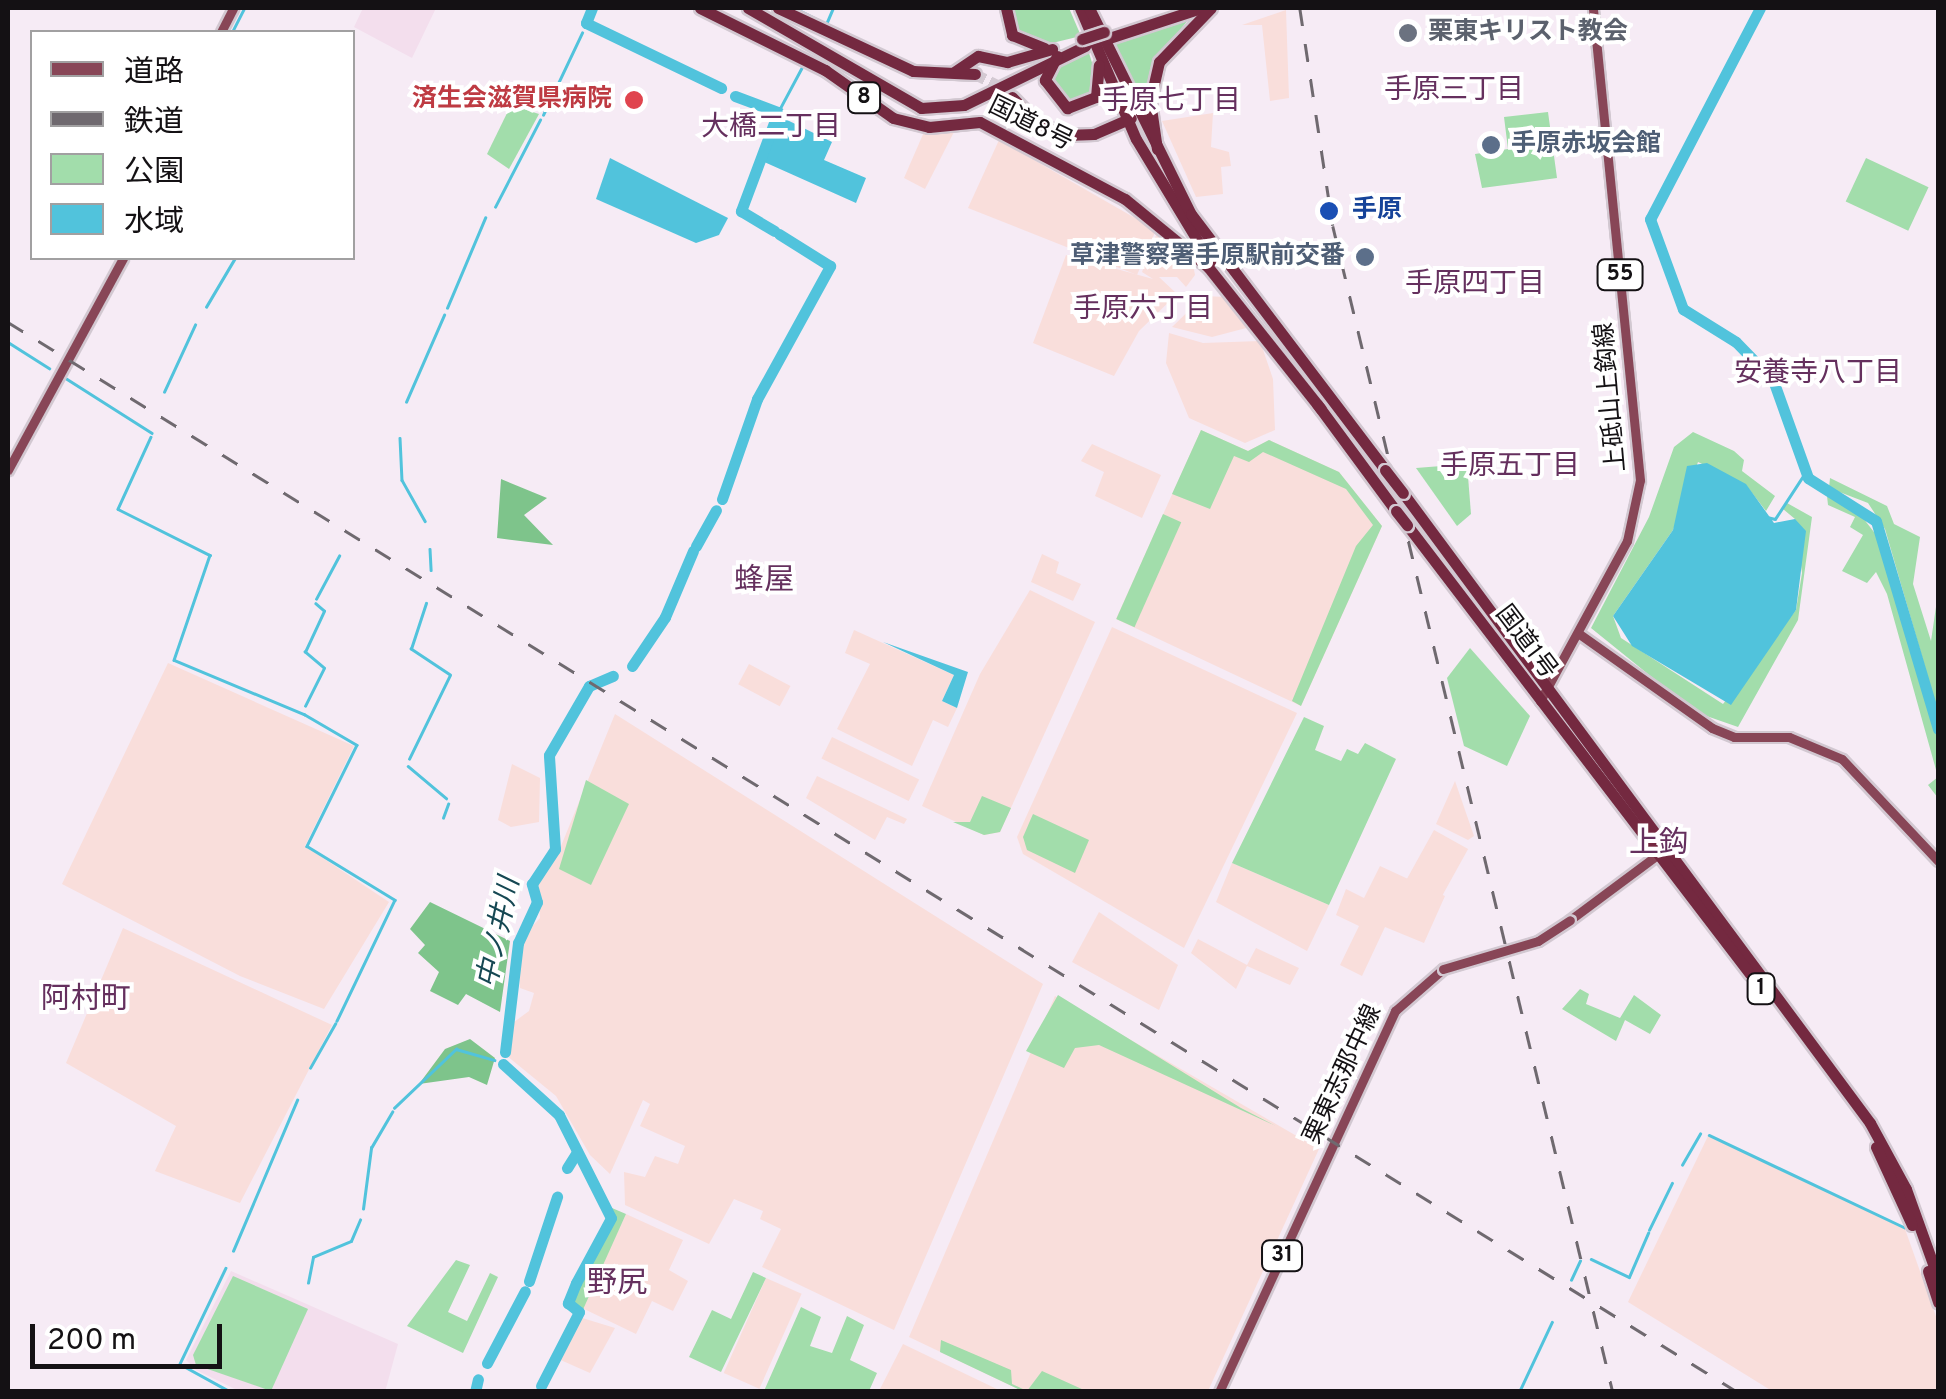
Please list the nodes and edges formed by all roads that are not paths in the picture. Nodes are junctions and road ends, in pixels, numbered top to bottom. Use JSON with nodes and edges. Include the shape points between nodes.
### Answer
{"nodes":[{"id":1,"x":748,"y":8,"type":"edge"},
{"id":2,"x":778,"y":8,"type":"edge"},
{"id":3,"x":1006,"y":8,"type":"edge"},
{"id":4,"x":1077,"y":8,"type":"edge"},
{"id":5,"x":1089,"y":8,"type":"edge"},
{"id":6,"x":1178,"y":8,"type":"edge"},
{"id":7,"x":1200,"y":8,"type":"edge"},
{"id":8,"x":1211,"y":8,"type":"edge"},
{"id":9,"x":1594,"y":8,"type":"edge"},
{"id":10,"x":709,"y":9,"type":"edge"},
{"id":11,"x":1105,"y":36,"type":"junction"},
{"id":12,"x":1085,"y":39,"type":"junction"},
{"id":13,"x":1064,"y":48,"type":"junction"},
{"id":14,"x":1099,"y":58,"type":"junction"},
{"id":15,"x":954,"y":72,"type":"junction"},
{"id":16,"x":975,"y":74,"type":"tunnel mouth"},
{"id":17,"x":1012,"y":97,"type":"tunnel mouth"},
{"id":18,"x":1131,"y":118,"type":"junction"},
{"id":19,"x":1160,"y":161,"type":"junction"},
{"id":20,"x":1217,"y":251,"type":"junction"},
{"id":21,"x":122,"y":260,"type":"edge"},
{"id":22,"x":1211,"y":267,"type":"junction"},
{"id":23,"x":1320,"y":409,"type":"joint"},
{"id":24,"x":8,"y":470,"type":"edge"},
{"id":25,"x":1578,"y":632,"type":"junction"},
{"id":26,"x":1542,"y":694,"type":"junction"},
{"id":27,"x":1660,"y":852,"type":"junction"},
{"id":28,"x":1938,"y":861,"type":"edge"},
{"id":29,"x":1938,"y":1278,"type":"edge"},
{"id":30,"x":1938,"y":1302,"type":"edge"},
{"id":31,"x":1219,"y":1392,"type":"edge"}],
"edges":[{"from":1,"to":13,"type":"highway","via":[[898,99],[943,110],[974,100]]},
{"from":2,"to":15,"type":"highway","name":"国道8号","number":"8","via":[[912,70]]},
{"from":3,"to":13,"type":"highway","via":[[1018,41]]},
{"from":4,"to":12,"type":"highway","name":"国道1号"},
{"from":5,"to":18,"type":"highway","name":"国道1号","number":"1"},
{"from":6,"to":11,"type":"highway"},
{"from":7,"to":11,"type":"highway"},
{"from":8,"to":19,"type":"highway","via":[[1173,39],[1154,75],[1151,115]]},
{"from":9,"to":25,"type":"main road","name":"上砥山上鈎線","number":"55","via":[[1640,480],[1626,541]]},
{"from":10,"to":22,"type":"highway","name":"国道8号","number":"8","via":[[825,70],[893,118],[929,127],[980,122],[1126,199]]},
{"from":11,"to":12,"type":"highway","bridge":true},
{"from":12,"to":13,"type":"highway"},
{"from":12,"to":14,"type":"highway","name":"国道1号","number":"1"},
{"from":13,"to":14,"type":"highway","via":[[1045,80],[1067,108],[1096,97]]},
{"from":13,"to":15,"type":"highway","via":[[1007,62],[978,56]]},
{"from":14,"to":18,"type":"highway","name":"国道1号","number":"1"},
{"from":15,"to":16,"type":"highway","name":"国道8号","number":"8"},
{"from":17,"to":18,"type":"highway","name":"国道8号","via":[[1037,123],[1066,135]]},
{"from":18,"to":19,"type":"highway","name":"国道1号","number":"1"},
{"from":18,"to":22,"type":"highway","name":"国道1号","number":"1"},
{"from":19,"to":20,"type":"highway","name":"国道1号","number":"1"},
{"from":20,"to":22,"type":"highway"},
{"from":20,"to":26,"type":"highway","name":"国道1号","number":"1","bridge":true,"via":[[1404,493]]},
{"from":21,"to":24,"type":"main road"},
{"from":22,"to":23,"type":"highway","number":"8"},
{"from":23,"to":26,"type":"highway","name":"国道1号","number":"1","bridge":true},
{"from":25,"to":26,"type":"main road","name":"上砥山上鈎線","number":"55"},
{"from":25,"to":28,"type":"main road","via":[[1712,728],[1732,736],[1788,736],[1842,759]]},
{"from":26,"to":27,"type":"highway","name":"国道1号","number":"1"},
{"from":27,"to":29,"type":"highway","name":"国道1号","number":"1","via":[[1870,1122],[1906,1189]]},
{"from":27,"to":30,"type":"highway","name":"国道1号","number":"1","via":[[1864,1128]]},
{"from":27,"to":31,"type":"main road","name":"栗東志那中線","number":"31","bridge":true,"via":[[1538,941],[1443,969],[1395,1011]]}]}
